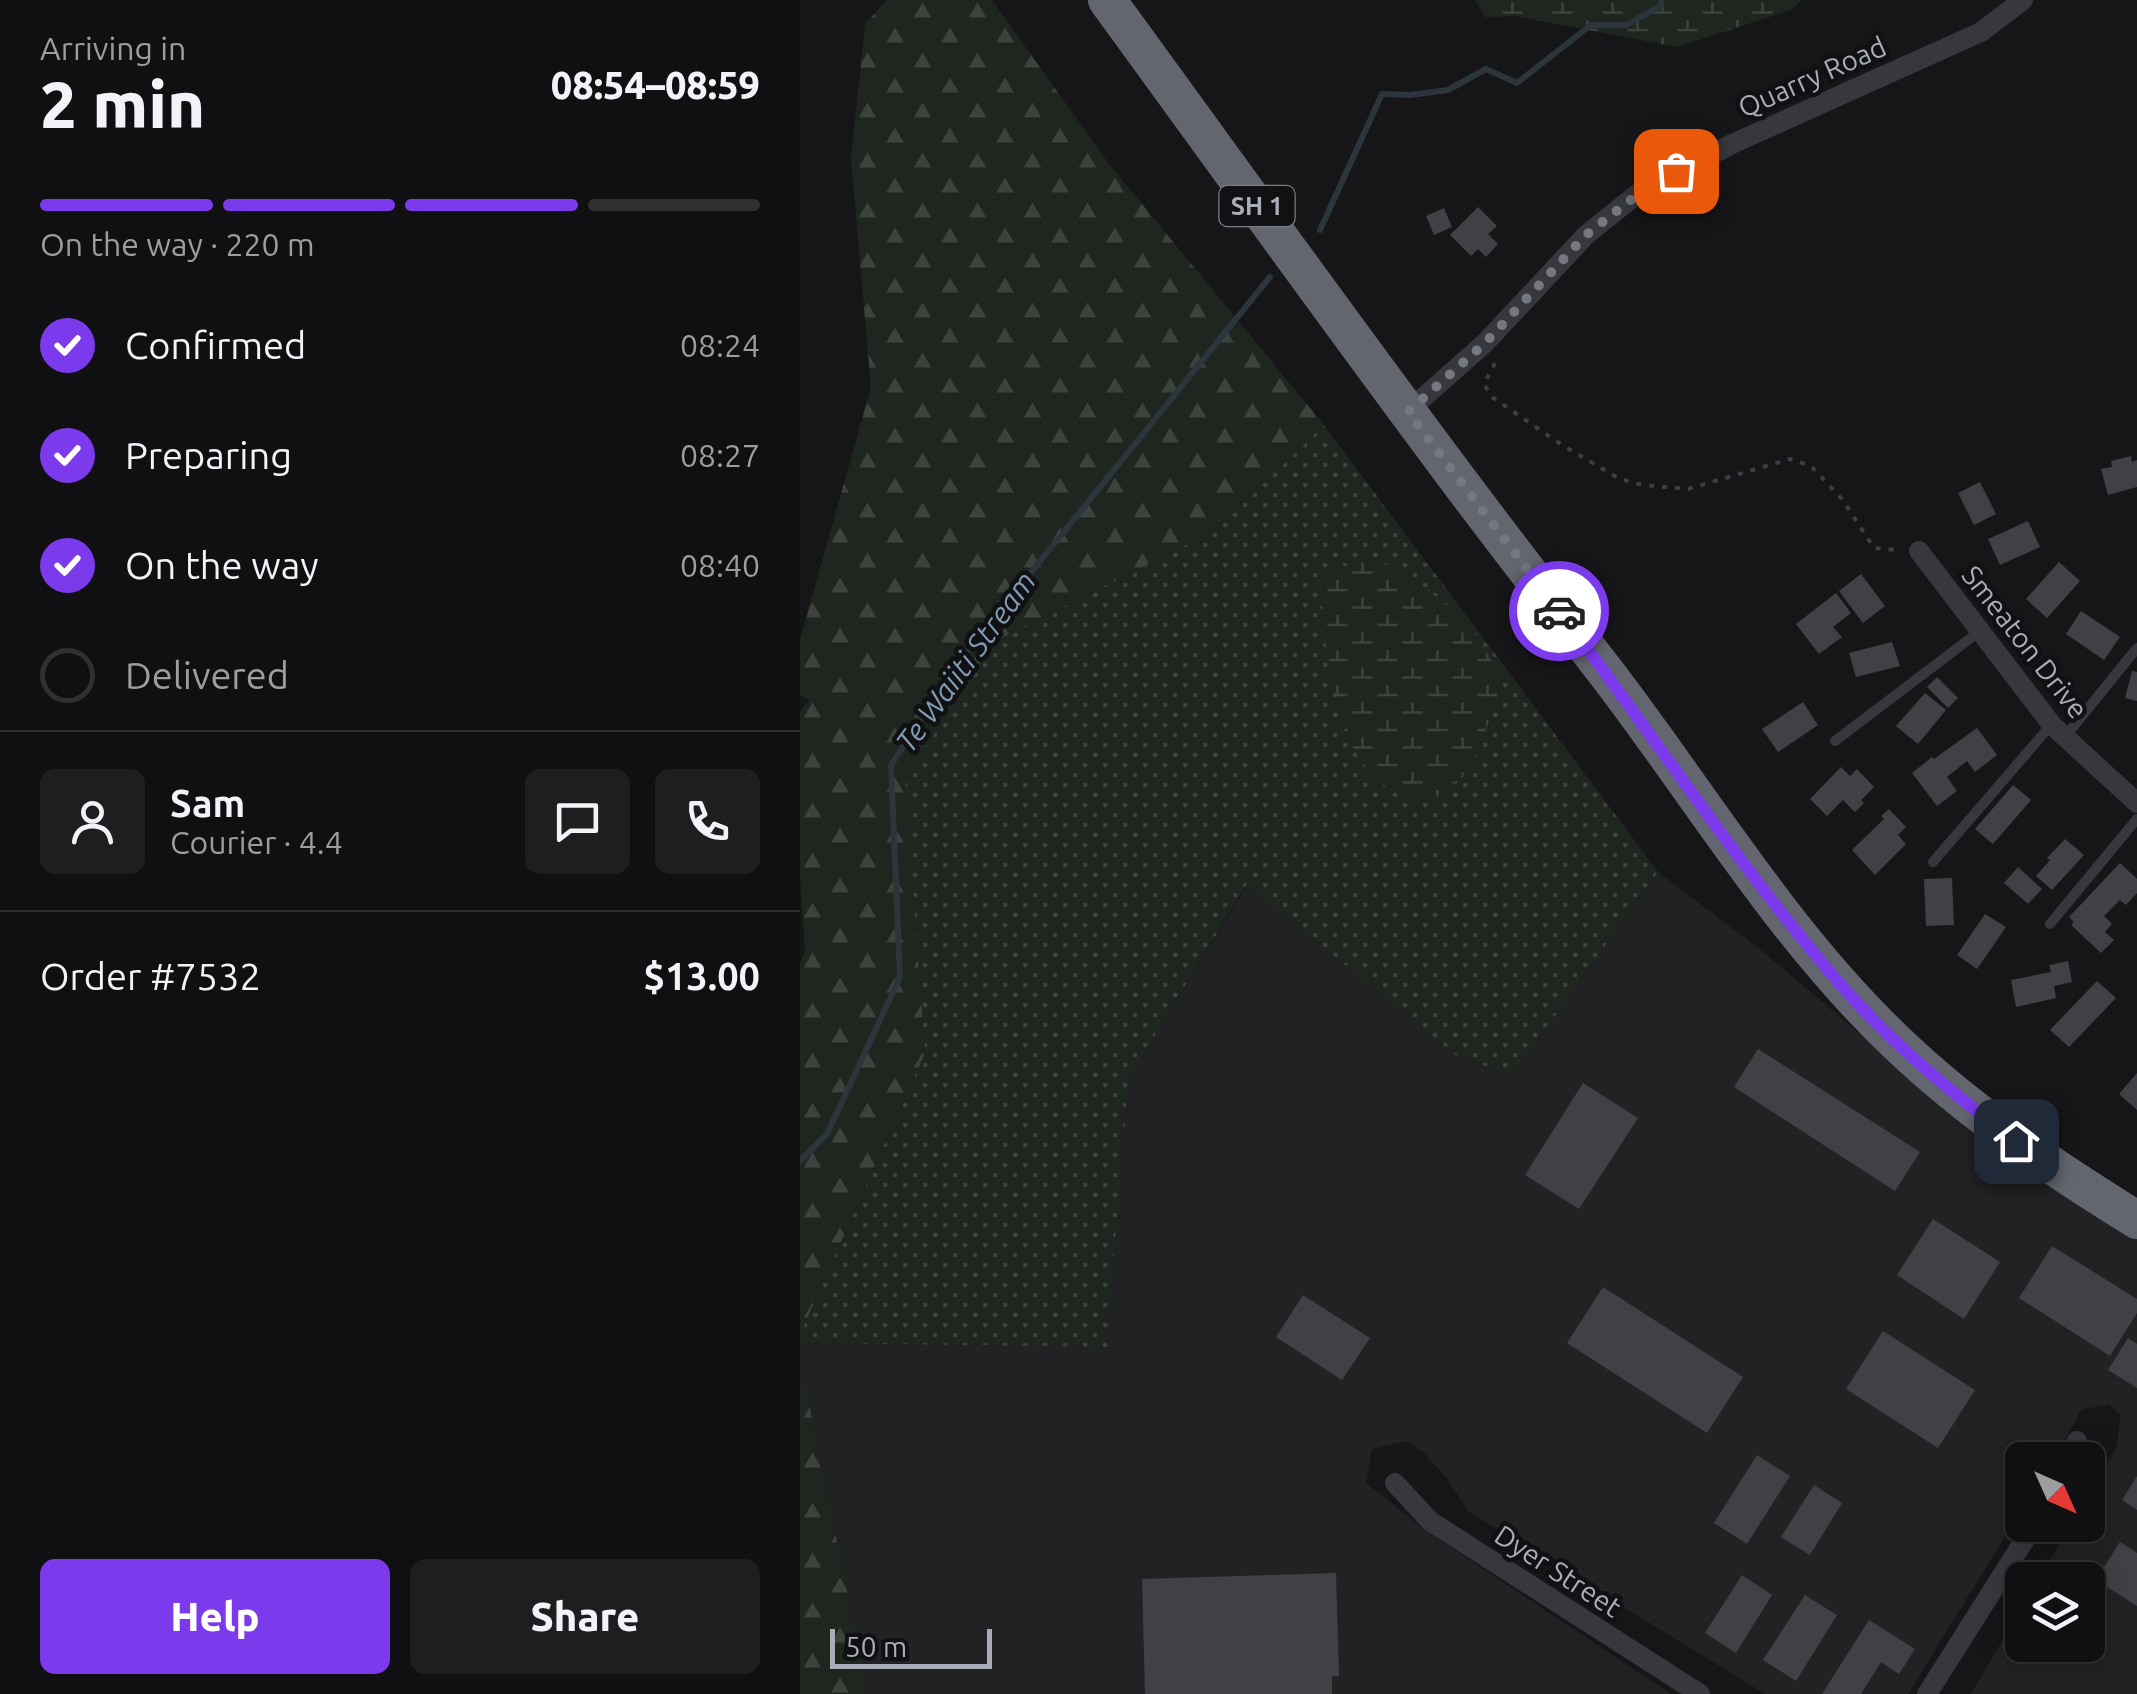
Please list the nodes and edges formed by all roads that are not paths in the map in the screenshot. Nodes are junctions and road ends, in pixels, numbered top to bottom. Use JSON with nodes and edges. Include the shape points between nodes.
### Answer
{"nodes":[{"id":1,"x":1107,"y":0,"type":"edge"},
{"id":2,"x":2023,"y":0,"type":"edge"},
{"id":3,"x":1408,"y":412,"type":"junction"},
{"id":4,"x":1919,"y":552,"type":"road end"},
{"id":5,"x":1980,"y":631,"type":"junction"},
{"id":6,"x":2137,"y":648,"type":"edge"},
{"id":7,"x":2058,"y":731,"type":"junction"},
{"id":8,"x":1835,"y":741,"type":"dead end"},
{"id":9,"x":2137,"y":803,"type":"edge"},
{"id":10,"x":2137,"y":819,"type":"edge"},
{"id":11,"x":1934,"y":862,"type":"dead end"},
{"id":12,"x":2050,"y":924,"type":"dead end"},
{"id":13,"x":2137,"y":1220,"type":"edge"},
{"id":14,"x":1395,"y":1482,"type":"dead end"},
{"id":15,"x":2023,"y":1542,"type":"edge"},
{"id":16,"x":1700,"y":1694,"type":"edge"},
{"id":17,"x":1927,"y":1694,"type":"edge"}],
"edges":[{"from":1,"to":3,"type":"highway","number":"SH 1"},
{"from":2,"to":3,"type":"street","name":"Quarry Road","via":[[1981,32],[1641,192],[1586,235],[1485,343]]},
{"from":3,"to":13,"type":"highway","number":"SH 1","via":[[1841,985],[1949,1090]]},
{"from":4,"to":5,"type":"street","name":"Smeaton Drive"},
{"from":5,"to":7,"type":"street","name":"Smeaton Drive"},
{"from":5,"to":8,"type":"lane"},
{"from":6,"to":7,"type":"lane"},
{"from":7,"to":9,"type":"street","name":"Smeaton Drive"},
{"from":7,"to":11,"type":"lane"},
{"from":10,"to":12,"type":"lane"},
{"from":14,"to":16,"type":"street","name":"Dyer Street","via":[[1430,1522]]},
{"from":15,"to":17,"type":"street"}]}
